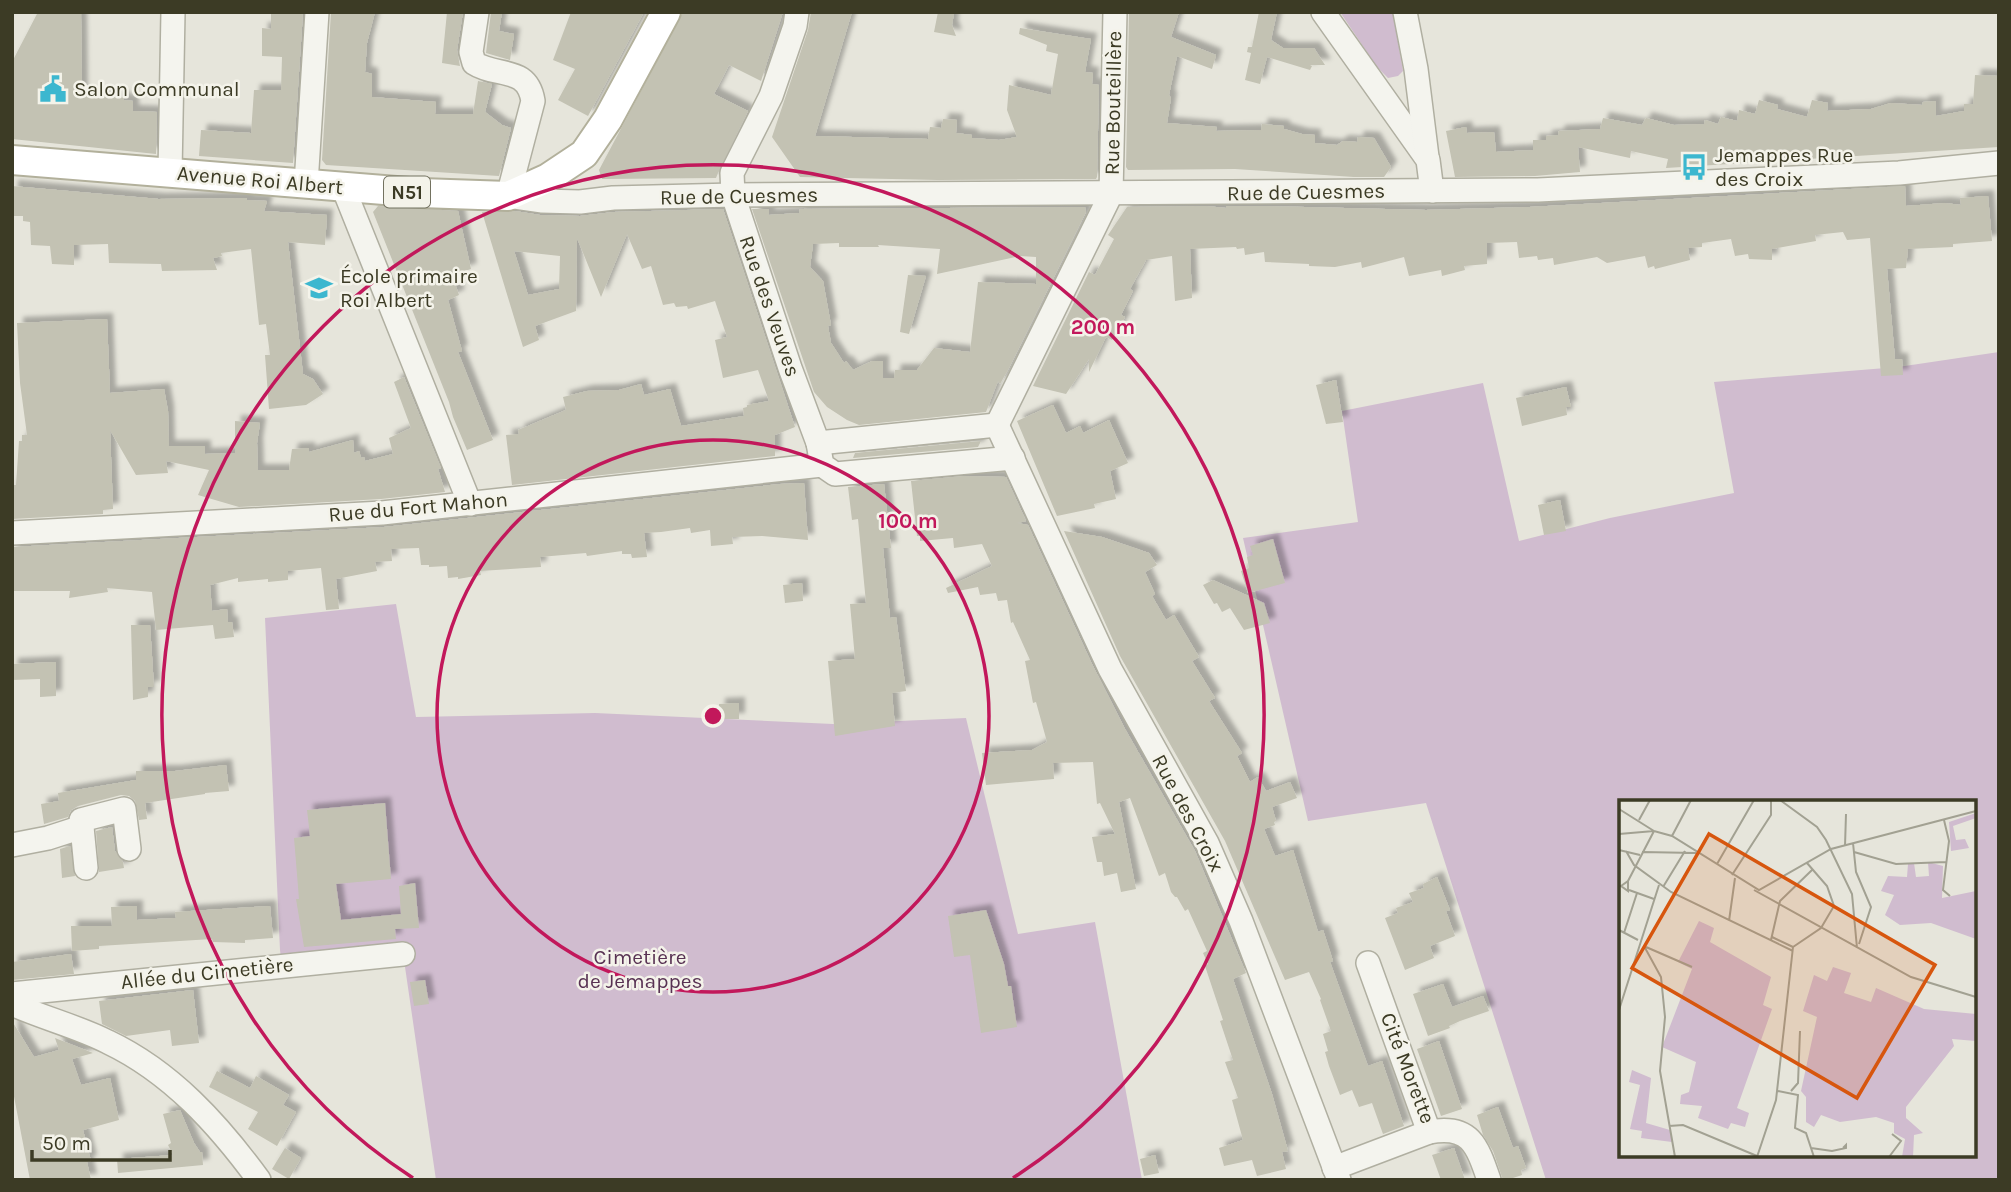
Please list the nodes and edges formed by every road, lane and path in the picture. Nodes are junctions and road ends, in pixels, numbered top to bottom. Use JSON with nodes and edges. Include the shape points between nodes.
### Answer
{"nodes":[{"id":1,"x":173,"y":12,"type":"edge"},
{"id":2,"x":317,"y":12,"type":"edge"},
{"id":3,"x":477,"y":12,"type":"edge"},
{"id":4,"x":666,"y":12,"type":"edge"},
{"id":5,"x":797,"y":12,"type":"edge"},
{"id":6,"x":1115,"y":12,"type":"edge"},
{"id":7,"x":1323,"y":12,"type":"edge"},
{"id":8,"x":1405,"y":12,"type":"edge"},
{"id":9,"x":1416,"y":69,"type":"junction"},
{"id":10,"x":1367,"y":77,"type":"junction"},
{"id":11,"x":1428,"y":160,"type":"junction"},
{"id":12,"x":18,"y":163,"type":"edge"},
{"id":13,"x":1999,"y":163,"type":"edge"},
{"id":14,"x":170,"y":172,"type":"junction"},
{"id":15,"x":306,"y":184,"type":"junction"},
{"id":16,"x":344,"y":187,"type":"junction"},
{"id":17,"x":1432,"y":191,"type":"junction"},
{"id":18,"x":1111,"y":194,"type":"junction"},
{"id":19,"x":733,"y":195,"type":"junction"},
{"id":20,"x":508,"y":196,"type":"junction"},
{"id":21,"x":997,"y":425,"type":"junction"},
{"id":22,"x":820,"y":454,"type":"junction"},
{"id":23,"x":1013,"y":458,"type":"junction"},
{"id":24,"x":470,"y":503,"type":"junction"},
{"id":25,"x":12,"y":533,"type":"edge"},
{"id":26,"x":82,"y":827,"type":"junction"},
{"id":27,"x":12,"y":845,"type":"edge"},
{"id":28,"x":129,"y":849,"type":"dead end"},
{"id":29,"x":86,"y":868,"type":"dead end"},
{"id":30,"x":403,"y":954,"type":"dead end"},
{"id":31,"x":1368,"y":963,"type":"dead end"},
{"id":32,"x":12,"y":994,"type":"edge"},
{"id":33,"x":12,"y":1004,"type":"edge"},
{"id":34,"x":1429,"y":1132,"type":"junction"},
{"id":35,"x":1337,"y":1174,"type":"edge"},
{"id":36,"x":259,"y":1180,"type":"edge"},
{"id":37,"x":1489,"y":1180,"type":"edge"}],
"edges":[{"from":1,"to":14,"type":"street"},
{"from":2,"to":15,"type":"street"},
{"from":3,"to":20,"type":"street","via":[[471,52],[474,63],[522,79],[533,101]]},
{"from":4,"to":20,"type":"main road","number":"N51","via":[[584,154],[548,178]]},
{"from":5,"to":19,"type":"street","name":"Rue des Veuves","via":[[771,96],[732,173]]},
{"from":6,"to":18,"type":"street","name":"Rue Bouteillère"},
{"from":7,"to":10,"type":"street"},
{"from":8,"to":9,"type":"street"},
{"from":9,"to":10,"type":"street","via":[[1412,80],[1394,88]]},
{"from":9,"to":11,"type":"street"},
{"from":10,"to":11,"type":"street"},
{"from":11,"to":17,"type":"street"},
{"from":12,"to":14,"type":"main road","name":"Avenue Roi Albert","number":"N51"},
{"from":13,"to":17,"type":"street","name":"Rue de Cuesmes","via":[[1899,173]]},
{"from":14,"to":15,"type":"main road","name":"Avenue Roi Albert","number":"N51"},
{"from":15,"to":16,"type":"main road","name":"Avenue Roi Albert","number":"N51"},
{"from":16,"to":20,"type":"main road","name":"Avenue Roi Albert","number":"N51"},
{"from":16,"to":24,"type":"street"},
{"from":17,"to":18,"type":"street","name":"Rue de Cuesmes"},
{"from":18,"to":19,"type":"street","name":"Rue de Cuesmes"},
{"from":18,"to":21,"type":"street"},
{"from":19,"to":20,"type":"street","name":"Rue de Cuesmes","via":[[580,202]]},
{"from":19,"to":22,"type":"street","name":"Rue des Veuves"},
{"from":21,"to":22,"type":"street","name":"Rue du Fort Mahon"},
{"from":21,"to":23,"type":"street","name":"Rue des Croix"},
{"from":22,"to":23,"type":"street","via":[[835,474]]},
{"from":22,"to":24,"type":"street","name":"Rue du Fort Mahon"},
{"from":23,"to":35,"type":"street","name":"Rue des Croix","via":[[1110,669],[1206,843],[1241,921]]},
{"from":24,"to":25,"type":"street","name":"Rue du Fort Mahon"},
{"from":26,"to":27,"type":"street"},
{"from":26,"to":28,"type":"street","via":[[80,820],[124,810]]},
{"from":26,"to":29,"type":"street"},
{"from":30,"to":32,"type":"street","name":"Allée du Cimetière"},
{"from":31,"to":34,"type":"street","name":"Cité Morette"},
{"from":33,"to":36,"type":"street","via":[[108,1041],[151,1067],[187,1095]]},
{"from":34,"to":35,"type":"street"},
{"from":34,"to":37,"type":"street","name":"Cité Morette","via":[[1448,1128],[1466,1136],[1479,1149]]}]}
